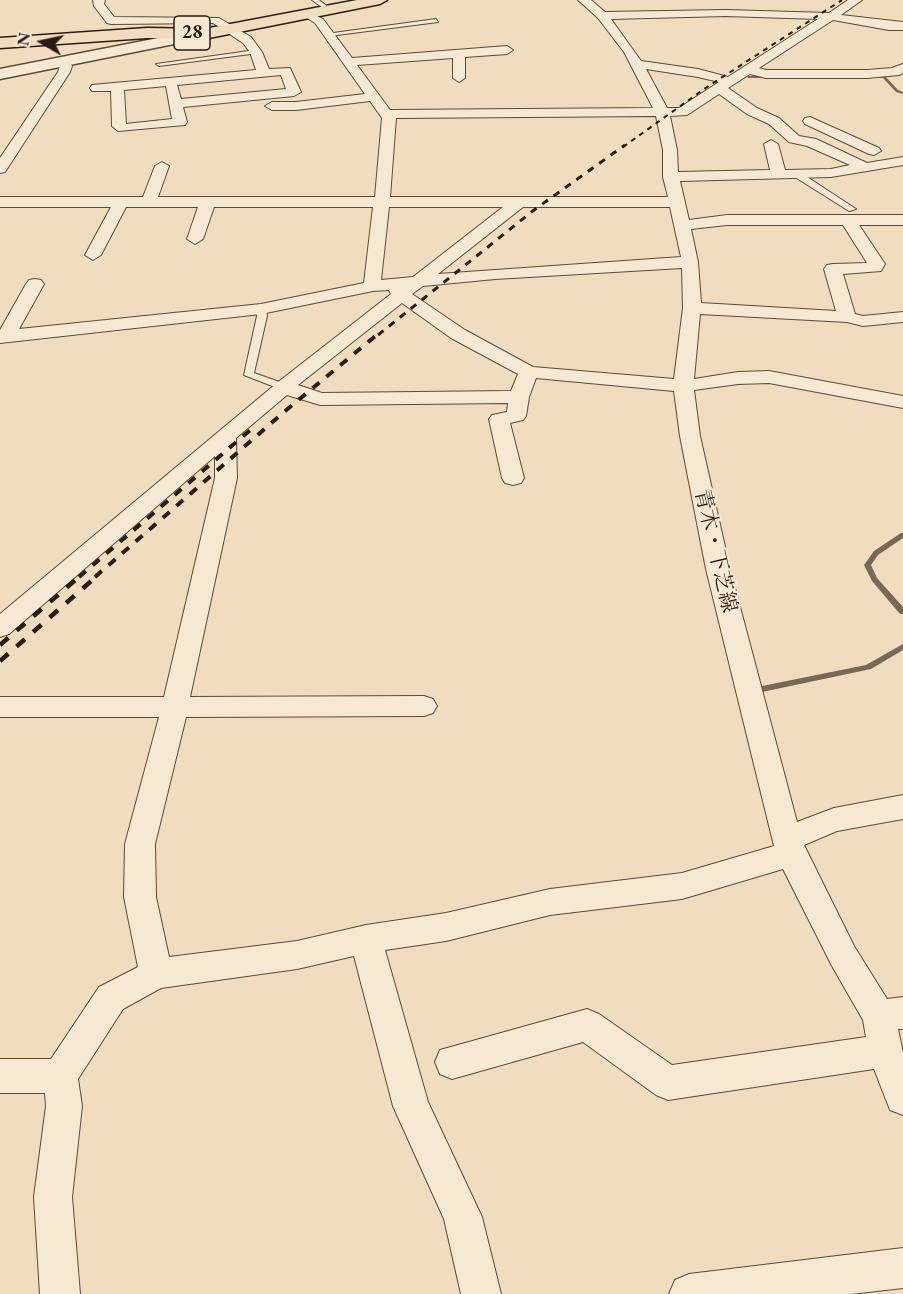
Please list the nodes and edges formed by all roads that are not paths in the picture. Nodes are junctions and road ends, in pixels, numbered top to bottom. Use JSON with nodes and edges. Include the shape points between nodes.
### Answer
{"nodes":[{"id":1,"x":99,"y":0,"type":"edge"},
{"id":2,"x":315,"y":0,"type":"edge"},
{"id":3,"x":380,"y":0,"type":"edge"},
{"id":4,"x":584,"y":0,"type":"edge"},
{"id":5,"x":712,"y":0,"type":"edge"},
{"id":6,"x":856,"y":0,"type":"edge"},
{"id":7,"x":166,"y":7,"type":"dead end"},
{"id":8,"x":329,"y":10,"type":"junction"},
{"id":9,"x":726,"y":13,"type":"junction"},
{"id":10,"x":307,"y":14,"type":"junction"},
{"id":11,"x":602,"y":16,"type":"junction"},
{"id":12,"x":828,"y":16,"type":"junction"},
{"id":13,"x":176,"y":20,"type":"junction"},
{"id":14,"x":436,"y":21,"type":"dead end"},
{"id":15,"x":903,"y":26,"type":"edge"},
{"id":16,"x":230,"y":29,"type":"junction"},
{"id":17,"x":204,"y":34,"type":"junction"},
{"id":18,"x":329,"y":34,"type":"junction"},
{"id":19,"x":0,"y":44,"type":"edge"},
{"id":20,"x":507,"y":50,"type":"dead end"},
{"id":21,"x":256,"y":52,"type":"junction"},
{"id":22,"x":64,"y":62,"type":"junction"},
{"id":23,"x":349,"y":62,"type":"junction"},
{"id":24,"x":159,"y":64,"type":"dead end"},
{"id":25,"x":638,"y":64,"type":"junction"},
{"id":26,"x":452,"y":67,"type":"junction"},
{"id":27,"x":903,"y":68,"type":"edge"},
{"id":28,"x":747,"y":69,"type":"junction"},
{"id":29,"x":412,"y":70,"type":"dead end"},
{"id":30,"x":264,"y":73,"type":"junction"},
{"id":31,"x":0,"y":74,"type":"edge"},
{"id":32,"x":171,"y":81,"type":"junction"},
{"id":33,"x":723,"y":85,"type":"junction"},
{"id":34,"x":117,"y":86,"type":"junction"},
{"id":35,"x":97,"y":88,"type":"dead end"},
{"id":36,"x":373,"y":97,"type":"junction"},
{"id":37,"x":176,"y":104,"type":"junction"},
{"id":38,"x":269,"y":105,"type":"dead end"},
{"id":39,"x":663,"y":112,"type":"junction"},
{"id":40,"x":387,"y":114,"type":"junction"},
{"id":41,"x":774,"y":121,"type":"junction"},
{"id":42,"x":810,"y":121,"type":"junction"},
{"id":43,"x":833,"y":121,"type":"dead end"},
{"id":44,"x":771,"y":144,"type":"dead end"},
{"id":45,"x":899,"y":161,"type":"edge"},
{"id":46,"x":162,"y":166,"type":"dead end"},
{"id":47,"x":870,"y":167,"type":"junction"},
{"id":48,"x":0,"y":169,"type":"edge"},
{"id":49,"x":779,"y":175,"type":"junction"},
{"id":50,"x":798,"y":175,"type":"junction"},
{"id":51,"x":671,"y":177,"type":"junction"},
{"id":52,"x":899,"y":178,"type":"dead end"},
{"id":53,"x":382,"y":201,"type":"junction"},
{"id":54,"x":0,"y":202,"type":"edge"},
{"id":55,"x":121,"y":202,"type":"junction"},
{"id":56,"x":149,"y":202,"type":"junction"},
{"id":57,"x":208,"y":202,"type":"junction"},
{"id":58,"x":519,"y":202,"type":"junction"},
{"id":59,"x":676,"y":202,"type":"junction"},
{"id":60,"x":850,"y":215,"type":"junction"},
{"id":61,"x":901,"y":221,"type":"edge"},
{"id":62,"x":683,"y":225,"type":"junction"},
{"id":63,"x":195,"y":239,"type":"dead end"},
{"id":64,"x":93,"y":255,"type":"dead end"},
{"id":65,"x":690,"y":262,"type":"junction"},
{"id":66,"x":35,"y":284,"type":"dead end"},
{"id":67,"x":373,"y":285,"type":"junction"},
{"id":68,"x":403,"y":286,"type":"junction"},
{"id":69,"x":692,"y":308,"type":"junction"},
{"id":70,"x":261,"y":309,"type":"junction"},
{"id":71,"x":848,"y":317,"type":"junction"},
{"id":72,"x":903,"y":317,"type":"edge"},
{"id":73,"x":2,"y":337,"type":"edge"},
{"id":74,"x":530,"y":372,"type":"junction"},
{"id":75,"x":683,"y":386,"type":"junction"},
{"id":76,"x":284,"y":387,"type":"junction"},
{"id":77,"x":519,"y":397,"type":"junction"},
{"id":78,"x":903,"y":402,"type":"edge"},
{"id":79,"x":226,"y":437,"type":"junction"},
{"id":80,"x":513,"y":478,"type":"dead end"},
{"id":81,"x":0,"y":628,"type":"edge"},
{"id":82,"x":175,"y":705,"type":"junction"},
{"id":83,"x":424,"y":706,"type":"dead end"},
{"id":84,"x":0,"y":707,"type":"edge"},
{"id":85,"x":903,"y":807,"type":"edge"},
{"id":86,"x":790,"y":846,"type":"junction"},
{"id":87,"x":366,"y":939,"type":"junction"},
{"id":88,"x":156,"y":974,"type":"junction"},
{"id":89,"x":891,"y":1015,"type":"edge"},
{"id":90,"x":885,"y":1051,"type":"junction"},
{"id":91,"x":452,"y":1062,"type":"dead end"},
{"id":92,"x":0,"y":1076,"type":"edge"},
{"id":93,"x":60,"y":1076,"type":"junction"},
{"id":94,"x":903,"y":1098,"type":"edge"},
{"id":95,"x":903,"y":1268,"type":"edge"},
{"id":96,"x":60,"y":1294,"type":"edge"},
{"id":97,"x":481,"y":1294,"type":"edge"},
{"id":98,"x":689,"y":1294,"type":"edge"}],
"edges":[{"from":1,"to":13,"type":"street","via":[[111,21]]},
{"from":2,"to":8,"type":"lane"},
{"from":3,"to":8,"type":"main road","number":"28"},
{"from":4,"to":11,"type":"street","name":"青木・下芝線"},
{"from":5,"to":9,"type":"street"},
{"from":6,"to":12,"type":"street"},
{"from":7,"to":13,"type":"street"},
{"from":8,"to":10,"type":"main road","number":"28"},
{"from":9,"to":11,"type":"street"},
{"from":9,"to":12,"type":"street"},
{"from":10,"to":16,"type":"main road","number":"28"},
{"from":10,"to":18,"type":"street"},
{"from":11,"to":25,"type":"street","name":"青木・下芝線"},
{"from":12,"to":15,"type":"street"},
{"from":12,"to":28,"type":"street"},
{"from":13,"to":16,"type":"street","via":[[215,20]]},
{"from":14,"to":18,"type":"lane"},
{"from":16,"to":17,"type":"main road","number":"28"},
{"from":16,"to":21,"type":"street","via":[[243,36]]},
{"from":17,"to":19,"type":"main road","number":"28","via":[[147,33]]},
{"from":17,"to":22,"type":"street"},
{"from":18,"to":23,"type":"street"},
{"from":20,"to":26,"type":"street"},
{"from":21,"to":24,"type":"lane"},
{"from":21,"to":30,"type":"street"},
{"from":22,"to":31,"type":"street"},
{"from":22,"to":48,"type":"street","via":[[64,72]]},
{"from":23,"to":26,"type":"street"},
{"from":23,"to":36,"type":"street"},
{"from":25,"to":33,"type":"street"},
{"from":25,"to":39,"type":"street","name":"青木・下芝線"},
{"from":26,"to":29,"type":"street"},
{"from":27,"to":28,"type":"street","via":[[867,74],[766,74]]},
{"from":28,"to":33,"type":"street"},
{"from":30,"to":32,"type":"street"},
{"from":30,"to":37,"type":"street","via":[[286,71],[294,92]]},
{"from":32,"to":34,"type":"street"},
{"from":32,"to":37,"type":"street"},
{"from":33,"to":39,"type":"street","via":[[682,112]]},
{"from":33,"to":41,"type":"street","via":[[752,111]]},
{"from":34,"to":35,"type":"street"},
{"from":34,"to":37,"type":"street","via":[[119,126],[123,128],[180,122]]},
{"from":36,"to":38,"type":"street","via":[[296,106]]},
{"from":36,"to":40,"type":"street"},
{"from":39,"to":40,"type":"street"},
{"from":39,"to":51,"type":"street","name":"青木・下芝線"},
{"from":40,"to":53,"type":"street"},
{"from":41,"to":42,"type":"street"},
{"from":41,"to":47,"type":"street","via":[[794,139],[811,142]]},
{"from":42,"to":43,"type":"street"},
{"from":42,"to":45,"type":"street"},
{"from":44,"to":49,"type":"street"},
{"from":45,"to":47,"type":"street"},
{"from":46,"to":56,"type":"street"},
{"from":47,"to":50,"type":"street"},
{"from":47,"to":52,"type":"street"},
{"from":49,"to":50,"type":"street"},
{"from":49,"to":51,"type":"street"},
{"from":50,"to":60,"type":"lane"},
{"from":51,"to":59,"type":"street","name":"青木・下芝線"},
{"from":53,"to":57,"type":"street"},
{"from":53,"to":58,"type":"street"},
{"from":53,"to":67,"type":"street"},
{"from":54,"to":55,"type":"street"},
{"from":55,"to":56,"type":"street"},
{"from":55,"to":64,"type":"street"},
{"from":56,"to":57,"type":"street"},
{"from":57,"to":63,"type":"street"},
{"from":58,"to":59,"type":"street"},
{"from":58,"to":68,"type":"street"},
{"from":59,"to":62,"type":"street","name":"青木・下芝線"},
{"from":60,"to":61,"type":"street"},
{"from":60,"to":62,"type":"street"},
{"from":60,"to":71,"type":"street","via":[[876,264],[833,269]]},
{"from":62,"to":65,"type":"street","name":"青木・下芝線"},
{"from":65,"to":68,"type":"street","via":[[484,275]]},
{"from":65,"to":69,"type":"street","name":"青木・下芝線"},
{"from":66,"to":73,"type":"street"},
{"from":67,"to":68,"type":"street"},
{"from":67,"to":70,"type":"street"},
{"from":68,"to":74,"type":"street","via":[[458,334]]},
{"from":68,"to":76,"type":"street"},
{"from":69,"to":71,"type":"street"},
{"from":69,"to":75,"type":"street","name":"青木・下芝線"},
{"from":70,"to":73,"type":"street"},
{"from":70,"to":76,"type":"lane","via":[[249,375]]},
{"from":71,"to":72,"type":"street","via":[[863,321]]},
{"from":74,"to":75,"type":"street"},
{"from":74,"to":77,"type":"street"},
{"from":75,"to":78,"type":"street","via":[[769,377]]},
{"from":75,"to":86,"type":"street","name":"青木・下芝線","via":[[718,568]]},
{"from":76,"to":77,"type":"street","via":[[320,399]]},
{"from":76,"to":79,"type":"street"},
{"from":77,"to":80,"type":"street","via":[[516,416],[500,419]]},
{"from":79,"to":81,"type":"street"},
{"from":79,"to":82,"type":"street","via":[[226,478]]},
{"from":82,"to":83,"type":"street"},
{"from":82,"to":84,"type":"street"},
{"from":82,"to":88,"type":"street","via":[[140,843],[140,897]]},
{"from":85,"to":86,"type":"street","via":[[834,820]]},
{"from":86,"to":87,"type":"street","via":[[682,886],[550,902],[446,927]]},
{"from":86,"to":89,"type":"street","name":"青木・下芝線","via":[[843,956]]},
{"from":87,"to":88,"type":"street","via":[[297,955]]},
{"from":87,"to":97,"type":"street","via":[[411,1106],[463,1217]]},
{"from":88,"to":93,"type":"street","via":[[111,998]]},
{"from":89,"to":90,"type":"street","name":"青木・下芝線"},
{"from":90,"to":91,"type":"street","via":[[668,1083],[588,1025]]},
{"from":90,"to":94,"type":"street","name":"青木・下芝線"},
{"from":92,"to":93,"type":"street"},
{"from":93,"to":96,"type":"street","via":[[64,1106],[53,1197]]},
{"from":95,"to":98,"type":"street"}]}
